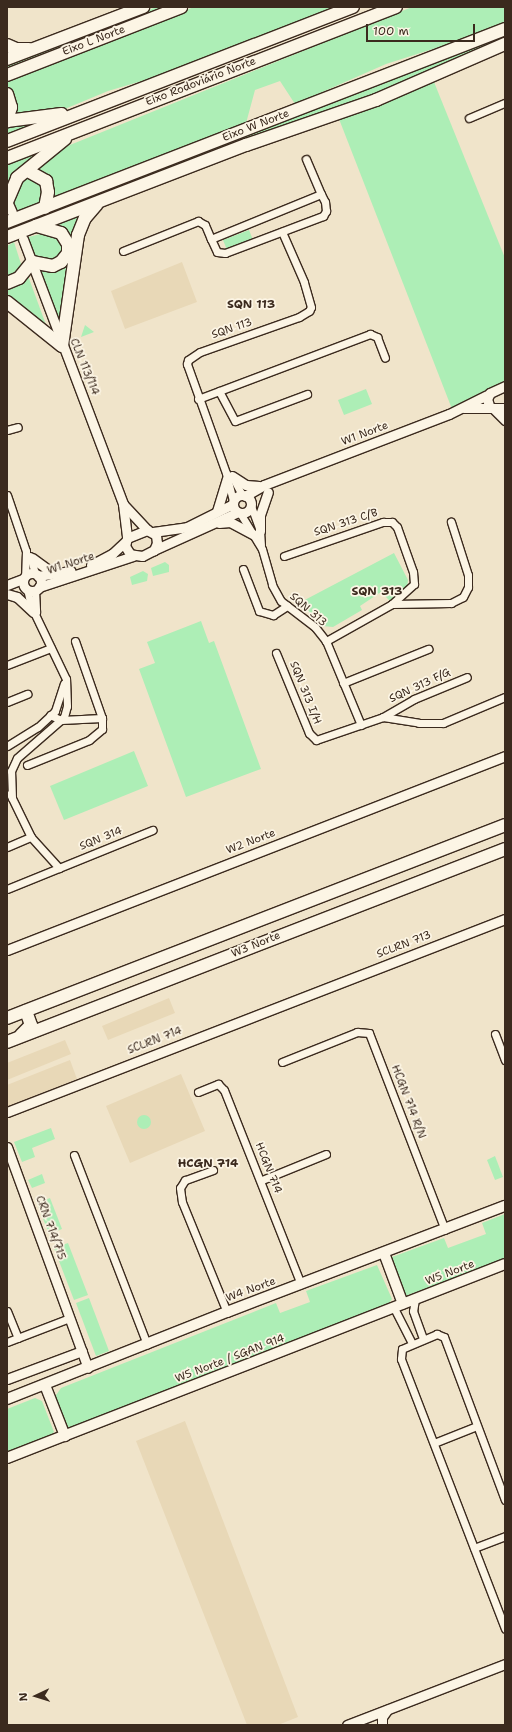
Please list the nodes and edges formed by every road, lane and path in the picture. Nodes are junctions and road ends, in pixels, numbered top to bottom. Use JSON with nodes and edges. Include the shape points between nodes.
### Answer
{"nodes":[{"id":1,"x":143,"y":7,"type":"edge"},
{"id":2,"x":182,"y":7,"type":"edge"},
{"id":3,"x":353,"y":7,"type":"edge"},
{"id":4,"x":396,"y":7,"type":"edge"},
{"id":5,"x":505,"y":29,"type":"edge"},
{"id":6,"x":505,"y":44,"type":"edge"},
{"id":7,"x":7,"y":45,"type":"edge"},
{"id":8,"x":34,"y":49,"type":"junction"},
{"id":9,"x":7,"y":59,"type":"edge"},
{"id":10,"x":7,"y":75,"type":"edge"},
{"id":11,"x":7,"y":94,"type":"edge"},
{"id":12,"x":505,"y":103,"type":"edge"},
{"id":13,"x":98,"y":106,"type":"junction"},
{"id":14,"x":469,"y":118,"type":"dead end"},
{"id":15,"x":7,"y":121,"type":"edge"},
{"id":16,"x":77,"y":130,"type":"junction"},
{"id":17,"x":7,"y":141,"type":"edge"},
{"id":18,"x":7,"y":158,"type":"edge"},
{"id":19,"x":306,"y":159,"type":"dead end"},
{"id":20,"x":28,"y":170,"type":"junction"},
{"id":21,"x":321,"y":194,"type":"junction"},
{"id":22,"x":99,"y":201,"type":"junction"},
{"id":23,"x":8,"y":208,"type":"edge"},
{"id":24,"x":45,"y":208,"type":"junction"},
{"id":25,"x":36,"y":226,"type":"junction"},
{"id":26,"x":282,"y":232,"type":"junction"},
{"id":27,"x":7,"y":237,"type":"edge"},
{"id":28,"x":211,"y":238,"type":"junction"},
{"id":29,"x":23,"y":239,"type":"dead end"},
{"id":30,"x":123,"y":251,"type":"dead end"},
{"id":31,"x":32,"y":262,"type":"junction"},
{"id":32,"x":7,"y":283,"type":"edge"},
{"id":33,"x":7,"y":302,"type":"edge"},
{"id":34,"x":62,"y":346,"type":"junction"},
{"id":35,"x":386,"y":358,"type":"dead end"},
{"id":36,"x":505,"y":386,"type":"edge"},
{"id":37,"x":219,"y":391,"type":"junction"},
{"id":38,"x":307,"y":394,"type":"dead end"},
{"id":39,"x":487,"y":395,"type":"junction"},
{"id":40,"x":198,"y":399,"type":"junction"},
{"id":41,"x":461,"y":408,"type":"junction"},
{"id":42,"x":492,"y":408,"type":"junction"},
{"id":43,"x":505,"y":408,"type":"edge"},
{"id":44,"x":505,"y":420,"type":"edge"},
{"id":45,"x":18,"y":427,"type":"dead end"},
{"id":46,"x":7,"y":430,"type":"edge"},
{"id":47,"x":228,"y":475,"type":"junction"},
{"id":48,"x":266,"y":488,"type":"junction"},
{"id":49,"x":7,"y":495,"type":"edge"},
{"id":50,"x":243,"y":495,"type":"junction"},
{"id":51,"x":123,"y":504,"type":"junction"},
{"id":52,"x":251,"y":505,"type":"junction"},
{"id":53,"x":236,"y":508,"type":"junction"},
{"id":54,"x":217,"y":511,"type":"junction"},
{"id":55,"x":14,"y":516,"type":"junction"},
{"id":56,"x":7,"y":518,"type":"edge"},
{"id":57,"x":451,"y":522,"type":"dead end"},
{"id":58,"x":209,"y":524,"type":"junction"},
{"id":59,"x":150,"y":531,"type":"junction"},
{"id":60,"x":256,"y":533,"type":"junction"},
{"id":61,"x":126,"y":540,"type":"junction"},
{"id":62,"x":154,"y":550,"type":"junction"},
{"id":63,"x":29,"y":555,"type":"junction"},
{"id":64,"x":133,"y":556,"type":"junction"},
{"id":65,"x":284,"y":556,"type":"dead end"},
{"id":66,"x":243,"y":569,"type":"dead end"},
{"id":67,"x":54,"y":574,"type":"junction"},
{"id":68,"x":37,"y":575,"type":"junction"},
{"id":69,"x":7,"y":585,"type":"edge"},
{"id":70,"x":29,"y":585,"type":"junction"},
{"id":71,"x":7,"y":593,"type":"edge"},
{"id":72,"x":392,"y":604,"type":"junction"},
{"id":73,"x":287,"y":606,"type":"junction"},
{"id":74,"x":35,"y":615,"type":"junction"},
{"id":75,"x":75,"y":641,"type":"dead end"},
{"id":76,"x":326,"y":641,"type":"junction"},
{"id":77,"x":51,"y":648,"type":"junction"},
{"id":78,"x":428,"y":649,"type":"dead end"},
{"id":79,"x":276,"y":653,"type":"dead end"},
{"id":80,"x":7,"y":665,"type":"edge"},
{"id":81,"x":467,"y":677,"type":"dead end"},
{"id":82,"x":66,"y":679,"type":"junction"},
{"id":83,"x":343,"y":683,"type":"junction"},
{"id":84,"x":27,"y":694,"type":"dead end"},
{"id":85,"x":505,"y":697,"type":"edge"},
{"id":86,"x":7,"y":702,"type":"edge"},
{"id":87,"x":57,"y":707,"type":"junction"},
{"id":88,"x":67,"y":712,"type":"junction"},
{"id":89,"x":50,"y":715,"type":"junction"},
{"id":90,"x":384,"y":717,"type":"junction"},
{"id":91,"x":80,"y":718,"type":"junction"},
{"id":92,"x":102,"y":718,"type":"junction"},
{"id":93,"x":61,"y":720,"type":"junction"},
{"id":94,"x":360,"y":725,"type":"junction"},
{"id":95,"x":38,"y":727,"type":"junction"},
{"id":96,"x":43,"y":733,"type":"junction"},
{"id":97,"x":7,"y":746,"type":"edge"},
{"id":98,"x":505,"y":756,"type":"edge"},
{"id":99,"x":27,"y":765,"type":"dead end"},
{"id":100,"x":9,"y":771,"type":"edge"},
{"id":101,"x":7,"y":787,"type":"edge"},
{"id":102,"x":12,"y":798,"type":"junction"},
{"id":103,"x":505,"y":825,"type":"edge"},
{"id":104,"x":152,"y":830,"type":"dead end"},
{"id":105,"x":31,"y":837,"type":"junction"},
{"id":106,"x":7,"y":847,"type":"edge"},
{"id":107,"x":505,"y":849,"type":"edge"},
{"id":108,"x":59,"y":868,"type":"junction"},
{"id":109,"x":7,"y":889,"type":"edge"},
{"id":110,"x":505,"y":919,"type":"edge"},
{"id":111,"x":7,"y":950,"type":"edge"},
{"id":112,"x":312,"y":993,"type":"joint"},
{"id":113,"x":70,"y":994,"type":"junction"},
{"id":114,"x":26,"y":1011,"type":"junction"},
{"id":115,"x":7,"y":1018,"type":"edge"},
{"id":116,"x":44,"y":1027,"type":"junction"},
{"id":117,"x":495,"y":1034,"type":"dead end"},
{"id":118,"x":12,"y":1040,"type":"edge"},
{"id":119,"x":505,"y":1060,"type":"edge"},
{"id":120,"x":282,"y":1062,"type":"dead end"},
{"id":121,"x":198,"y":1092,"type":"dead end"},
{"id":122,"x":7,"y":1112,"type":"edge"},
{"id":123,"x":7,"y":1147,"type":"edge"},
{"id":124,"x":326,"y":1154,"type":"dead end"},
{"id":125,"x":74,"y":1155,"type":"dead end"},
{"id":126,"x":213,"y":1170,"type":"dead end"},
{"id":127,"x":262,"y":1180,"type":"junction"},
{"id":128,"x":505,"y":1206,"type":"edge"},
{"id":129,"x":445,"y":1230,"type":"junction"},
{"id":130,"x":384,"y":1253,"type":"junction"},
{"id":131,"x":505,"y":1264,"type":"edge"},
{"id":132,"x":302,"y":1284,"type":"junction"},
{"id":133,"x":415,"y":1299,"type":"junction"},
{"id":134,"x":403,"y":1304,"type":"junction"},
{"id":135,"x":394,"y":1308,"type":"junction"},
{"id":136,"x":7,"y":1311,"type":"edge"},
{"id":137,"x":227,"y":1312,"type":"junction"},
{"id":138,"x":414,"y":1315,"type":"junction"},
{"id":139,"x":70,"y":1318,"type":"junction"},
{"id":140,"x":402,"y":1320,"type":"junction"},
{"id":141,"x":18,"y":1338,"type":"junction"},
{"id":142,"x":423,"y":1339,"type":"junction"},
{"id":143,"x":7,"y":1342,"type":"edge"},
{"id":144,"x":412,"y":1343,"type":"junction"},
{"id":145,"x":147,"y":1344,"type":"junction"},
{"id":146,"x":82,"y":1351,"type":"junction"},
{"id":147,"x":88,"y":1368,"type":"junction"},
{"id":148,"x":7,"y":1379,"type":"edge"},
{"id":149,"x":45,"y":1385,"type":"junction"},
{"id":150,"x":7,"y":1399,"type":"edge"},
{"id":151,"x":477,"y":1426,"type":"junction"},
{"id":152,"x":65,"y":1436,"type":"junction"},
{"id":153,"x":434,"y":1443,"type":"junction"},
{"id":154,"x":7,"y":1458,"type":"edge"},
{"id":155,"x":505,"y":1500,"type":"edge"},
{"id":156,"x":505,"y":1536,"type":"edge"},
{"id":157,"x":474,"y":1548,"type":"junction"},
{"id":158,"x":505,"y":1629,"type":"edge"},
{"id":159,"x":505,"y":1664,"type":"edge"},
{"id":160,"x":387,"y":1710,"type":"junction"},
{"id":161,"x":347,"y":1725,"type":"edge"},
{"id":162,"x":382,"y":1725,"type":"edge"}],
"edges":[{"from":1,"to":8,"type":"main road","name":"Eixo L Norte"},
{"from":2,"to":10,"type":"main road","name":"Eixo L Norte"},
{"from":3,"to":13,"type":"main road","name":"Eixo Rodoviário Norte"},
{"from":4,"to":16,"type":"main road","name":"Eixo Rodoviário Norte"},
{"from":5,"to":24,"type":"main road","name":"Eixo W Norte"},
{"from":6,"to":22,"type":"main road","name":"Eixo W Norte","via":[[376,100],[252,143]]},
{"from":7,"to":8,"type":"main road","via":[[16,49]]},
{"from":8,"to":9,"type":"main road","name":"Eixo L Norte"},
{"from":11,"to":15,"type":"main road","via":[[12,107]]},
{"from":12,"to":14,"type":"street"},
{"from":13,"to":15,"type":"main road","via":[[51,116]]},
{"from":13,"to":17,"type":"main road","name":"Eixo Rodoviário Norte"},
{"from":16,"to":18,"type":"main road","name":"Eixo Rodoviário Norte"},
{"from":16,"to":20,"type":"main road"},
{"from":19,"to":21,"type":"street"},
{"from":20,"to":23,"type":"main road","via":[[13,183]]},
{"from":20,"to":24,"type":"main road","via":[[46,181],[48,192]]},
{"from":21,"to":26,"type":"street","via":[[326,207],[323,216]]},
{"from":21,"to":28,"type":"street"},
{"from":22,"to":25,"type":"main road","name":"Eixo W Norte"},
{"from":22,"to":34,"type":"main road","via":[[84,218],[78,235]]},
{"from":23,"to":24,"type":"main road","name":"Eixo W Norte"},
{"from":25,"to":27,"type":"main road","name":"Eixo W Norte"},
{"from":25,"to":31,"type":"main road","via":[[60,233],[69,248],[58,265],[48,267]]},
{"from":26,"to":28,"type":"street","via":[[221,253]]},
{"from":26,"to":40,"type":"street","name":"SQN 113","via":[[304,282],[310,309],[298,317],[193,355],[187,364]]},
{"from":28,"to":30,"type":"street","via":[[205,225],[198,221]]},
{"from":29,"to":31,"type":"street","name":"CLN 113/114"},
{"from":31,"to":32,"type":"main road","via":[[19,278]]},
{"from":31,"to":34,"type":"street","name":"CLN 113/114"},
{"from":33,"to":34,"type":"main road"},
{"from":34,"to":51,"type":"street","name":"CLN 113/114"},
{"from":35,"to":37,"type":"street","via":[[377,337],[370,334]]},
{"from":36,"to":39,"type":"street","name":"W1 Norte"},
{"from":37,"to":38,"type":"street","via":[[235,421]]},
{"from":37,"to":40,"type":"street"},
{"from":39,"to":41,"type":"street","name":"W1 Norte"},
{"from":39,"to":42,"type":"street"},
{"from":40,"to":47,"type":"street","name":"SQN 113"},
{"from":41,"to":42,"type":"street","name":"W1 Norte"},
{"from":41,"to":48,"type":"street","name":"W1 Norte"},
{"from":42,"to":43,"type":"street","name":"W1 Norte"},
{"from":42,"to":44,"type":"street"},
{"from":45,"to":46,"type":"street"},
{"from":47,"to":48,"type":"street","via":[[246,485]]},
{"from":47,"to":50,"type":"street","name":"SQN 113"},
{"from":47,"to":53,"type":"street","name":"SQN 113"},
{"from":47,"to":54,"type":"street"},
{"from":48,"to":50,"type":"street","name":"W1 Norte"},
{"from":48,"to":52,"type":"street","name":"W1 Norte"},
{"from":48,"to":60,"type":"street"},
{"from":49,"to":55,"type":"street"},
{"from":50,"to":52,"type":"street"},
{"from":50,"to":53,"type":"street","name":"W1 Norte"},
{"from":51,"to":59,"type":"street","name":"CLN 113/114"},
{"from":51,"to":61,"type":"street","name":"CLN 113/114"},
{"from":52,"to":53,"type":"street","name":"W1 Norte","via":[[248,511]]},
{"from":52,"to":60,"type":"street","name":"SQN 313"},
{"from":53,"to":54,"type":"street"},
{"from":53,"to":58,"type":"street"},
{"from":53,"to":60,"type":"street","name":"SQN 313"},
{"from":54,"to":59,"type":"street","via":[[187,527]]},
{"from":55,"to":56,"type":"street"},
{"from":55,"to":63,"type":"street"},
{"from":57,"to":72,"type":"street","via":[[468,575],[468,587],[463,596],[451,603]]},
{"from":58,"to":60,"type":"street","via":[[230,522]]},
{"from":58,"to":62,"type":"street"},
{"from":59,"to":61,"type":"street"},
{"from":59,"to":62,"type":"street","via":[[157,540]]},
{"from":60,"to":73,"type":"street","name":"SQN 313","via":[[272,585]]},
{"from":61,"to":64,"type":"street","via":[[127,551]]},
{"from":61,"to":67,"type":"street","name":"W1 Norte","via":[[118,550],[94,564]]},
{"from":62,"to":64,"type":"street","via":[[142,556]]},
{"from":63,"to":67,"type":"street"},
{"from":63,"to":68,"type":"street"},
{"from":63,"to":70,"type":"street"},
{"from":64,"to":70,"type":"street","name":"W1 Norte"},
{"from":65,"to":72,"type":"street","name":"SQN 313 C/B","via":[[383,522],[392,522],[405,548],[414,578],[409,590]]},
{"from":66,"to":73,"type":"street","via":[[259,611],[273,615]]},
{"from":67,"to":68,"type":"street","name":"W1 Norte"},
{"from":68,"to":70,"type":"street"},
{"from":68,"to":70,"type":"street","name":"W1 Norte"},
{"from":69,"to":70,"type":"street","name":"W1 Norte"},
{"from":70,"to":71,"type":"street","name":"W1 Norte"},
{"from":70,"to":74,"type":"street"},
{"from":71,"to":74,"type":"street","via":[[17,597]]},
{"from":72,"to":76,"type":"street","name":"SQN 313"},
{"from":73,"to":76,"type":"street","name":"SQN 313","via":[[315,627]]},
{"from":74,"to":77,"type":"street"},
{"from":75,"to":92,"type":"street"},
{"from":76,"to":83,"type":"street","name":"SQN 313"},
{"from":77,"to":80,"type":"street"},
{"from":77,"to":82,"type":"street"},
{"from":78,"to":83,"type":"street"},
{"from":79,"to":94,"type":"street","name":"SQN 313 I/H","via":[[312,737],[319,740]]},
{"from":81,"to":90,"type":"street","name":"SQN 313 F/G","via":[[414,699]]},
{"from":82,"to":87,"type":"street"},
{"from":82,"to":88,"type":"street"},
{"from":83,"to":94,"type":"street","name":"SQN 313"},
{"from":84,"to":86,"type":"street"},
{"from":85,"to":90,"type":"street","via":[[443,723],[419,723]]},
{"from":87,"to":88,"type":"street"},
{"from":87,"to":89,"type":"street"},
{"from":88,"to":91,"type":"street"},
{"from":88,"to":93,"type":"street"},
{"from":89,"to":93,"type":"street"},
{"from":89,"to":95,"type":"street"},
{"from":90,"to":94,"type":"street"},
{"from":91,"to":92,"type":"street"},
{"from":91,"to":93,"type":"street"},
{"from":92,"to":99,"type":"street","via":[[102,729],[96,737]]},
{"from":93,"to":96,"type":"street"},
{"from":95,"to":96,"type":"street"},
{"from":95,"to":97,"type":"street"},
{"from":96,"to":100,"type":"street","via":[[21,753]]},
{"from":98,"to":111,"type":"street","name":"W2 Norte"},
{"from":100,"to":102,"type":"street"},
{"from":101,"to":102,"type":"street"},
{"from":102,"to":105,"type":"street"},
{"from":103,"to":113,"type":"main road","name":"W3 Norte"},
{"from":104,"to":108,"type":"street","name":"SQN 314"},
{"from":105,"to":106,"type":"street"},
{"from":105,"to":108,"type":"street"},
{"from":107,"to":116,"type":"main road","name":"W3 Norte"},
{"from":108,"to":109,"type":"street","name":"SQN 314"},
{"from":110,"to":112,"type":"street","name":"SCLRN 713"},
{"from":112,"to":122,"type":"street","name":"SCLRN 714"},
{"from":113,"to":114,"type":"main road","name":"W3 Norte"},
{"from":113,"to":116,"type":"main road","via":[[40,1014]]},
{"from":114,"to":115,"type":"main road","name":"W3 Norte"},
{"from":114,"to":118,"type":"main road","via":[[30,1028]]},
{"from":116,"to":118,"type":"main road","name":"W3 Norte"},
{"from":117,"to":119,"type":"street"},
{"from":120,"to":129,"type":"street","name":"HCGN 714 R/N","via":[[357,1032],[366,1032],[372,1038]]},
{"from":121,"to":127,"type":"street","name":"HCGN 714","via":[[218,1084],[224,1090]]},
{"from":123,"to":139,"type":"street","name":"CRN 714/715"},
{"from":124,"to":127,"type":"street"},
{"from":125,"to":145,"type":"street"},
{"from":126,"to":137,"type":"street","via":[[185,1180],[180,1188],[182,1202]]},
{"from":127,"to":132,"type":"street","name":"HCGN 714"},
{"from":128,"to":129,"type":"main road","name":"W4 Norte"},
{"from":129,"to":130,"type":"main road","name":"W4 Norte"},
{"from":130,"to":132,"type":"main road","name":"W4 Norte"},
{"from":130,"to":134,"type":"main road"},
{"from":131,"to":133,"type":"main road","name":"W5 Norte"},
{"from":132,"to":137,"type":"main road","name":"W4 Norte"},
{"from":133,"to":134,"type":"main road","name":"W5 Norte"},
{"from":133,"to":138,"type":"street"},
{"from":134,"to":135,"type":"main road","name":"W5 Norte / SGAN 914"},
{"from":135,"to":140,"type":"street"},
{"from":135,"to":152,"type":"main road","name":"W5 Norte / SGAN 914"},
{"from":136,"to":141,"type":"street"},
{"from":137,"to":145,"type":"main road","name":"W4 Norte"},
{"from":138,"to":140,"type":"street"},
{"from":138,"to":142,"type":"street"},
{"from":139,"to":141,"type":"street"},
{"from":139,"to":146,"type":"street","name":"CRN 714/715"},
{"from":140,"to":144,"type":"street"},
{"from":141,"to":143,"type":"street"},
{"from":142,"to":144,"type":"street"},
{"from":142,"to":151,"type":"street","via":[[437,1334],[444,1337]]},
{"from":144,"to":153,"type":"street","via":[[402,1349],[400,1356]]},
{"from":145,"to":147,"type":"main road","name":"W4 Norte"},
{"from":146,"to":147,"type":"street","name":"CRN 714/715"},
{"from":146,"to":148,"type":"street"},
{"from":147,"to":149,"type":"main road","name":"W4 Norte"},
{"from":149,"to":150,"type":"main road","name":"W4 Norte"},
{"from":149,"to":152,"type":"main road"},
{"from":151,"to":153,"type":"street"},
{"from":151,"to":155,"type":"street"},
{"from":152,"to":154,"type":"main road","name":"W5 Norte / SGAN 914"},
{"from":153,"to":157,"type":"street"},
{"from":156,"to":157,"type":"street"},
{"from":157,"to":158,"type":"street"},
{"from":159,"to":160,"type":"street"},
{"from":160,"to":161,"type":"street"},
{"from":160,"to":162,"type":"street","via":[[382,1717]]}]}
